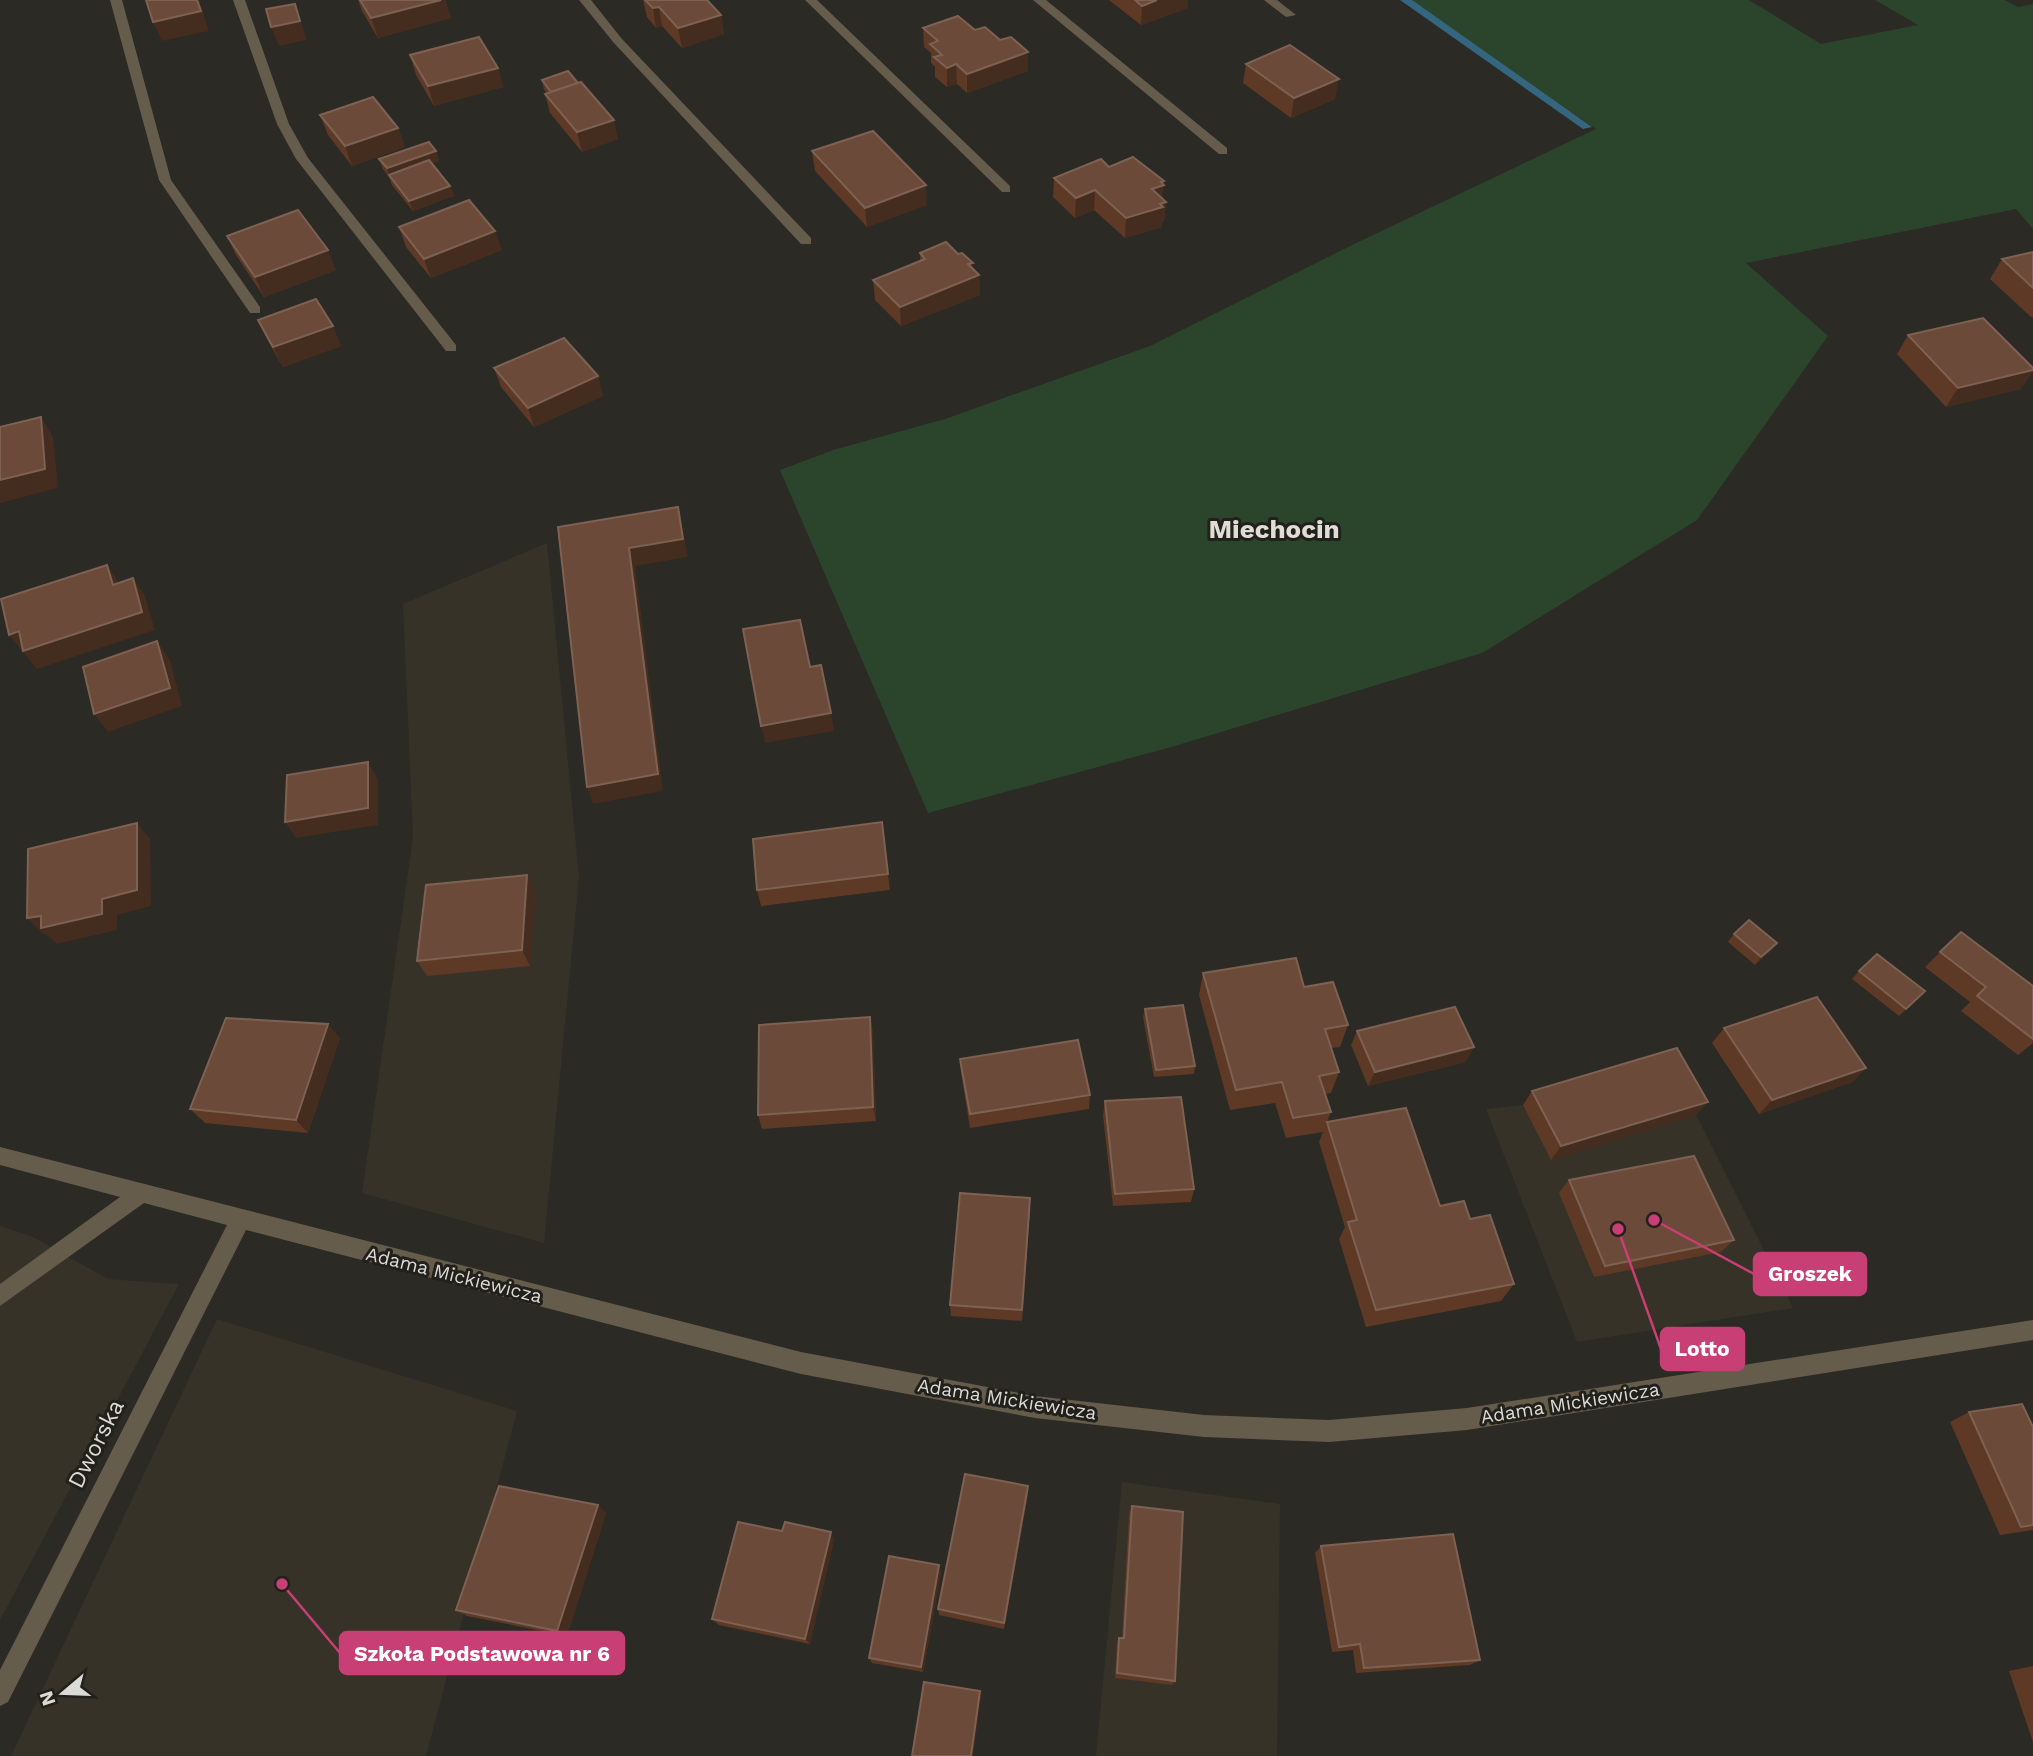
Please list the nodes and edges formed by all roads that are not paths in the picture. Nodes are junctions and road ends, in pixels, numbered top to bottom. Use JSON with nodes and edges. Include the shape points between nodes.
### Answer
{"nodes":[{"id":1,"x":116,"y":0,"type":"edge"},
{"id":2,"x":239,"y":0,"type":"edge"},
{"id":3,"x":585,"y":0,"type":"edge"},
{"id":4,"x":811,"y":0,"type":"edge"},
{"id":5,"x":1039,"y":0,"type":"edge"},
{"id":6,"x":1270,"y":0,"type":"edge"},
{"id":7,"x":1290,"y":15,"type":"dead end"},
{"id":8,"x":1223,"y":151,"type":"dead end"},
{"id":9,"x":1006,"y":189,"type":"dead end"},
{"id":10,"x":806,"y":241,"type":"dead end"},
{"id":11,"x":255,"y":310,"type":"dead end"},
{"id":12,"x":451,"y":348,"type":"dead end"},
{"id":13,"x":0,"y":1156,"type":"edge"},
{"id":14,"x":140,"y":1194,"type":"junction"},
{"id":15,"x":240,"y":1220,"type":"junction"},
{"id":16,"x":0,"y":1296,"type":"edge"},
{"id":17,"x":2033,"y":1330,"type":"edge"},
{"id":18,"x":0,"y":1694,"type":"edge"}],
"edges":[{"from":1,"to":11,"type":"street","via":[[165,180]]},
{"from":2,"to":12,"type":"street","via":[[283,124],[302,159]]},
{"from":3,"to":10,"type":"street"},
{"from":4,"to":9,"type":"street"},
{"from":5,"to":8,"type":"street"},
{"from":6,"to":7,"type":"street"},
{"from":13,"to":14,"type":"street","name":"Adama Mickiewicza"},
{"from":14,"to":15,"type":"street","name":"Adama Mickiewicza"},
{"from":14,"to":16,"type":"street"},
{"from":15,"to":17,"type":"street","name":"Adama Mickiewicza","via":[[801,1363],[1035,1407],[1204,1426],[1329,1431],[1467,1419]]},
{"from":15,"to":18,"type":"street","name":"Dworska"}]}
